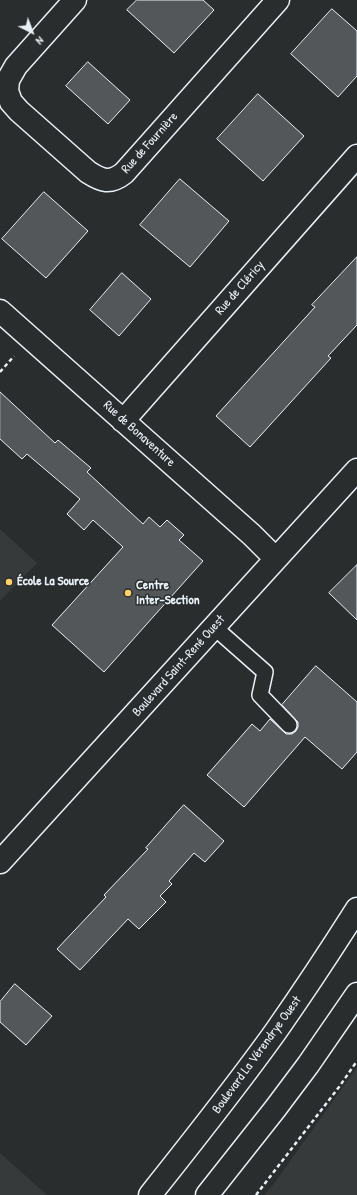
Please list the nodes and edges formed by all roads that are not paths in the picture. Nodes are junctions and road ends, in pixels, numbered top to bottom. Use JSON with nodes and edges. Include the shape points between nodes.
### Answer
{"nodes":[{"id":1,"x":75,"y":0,"type":"edge"},
{"id":2,"x":278,"y":0,"type":"edge"},
{"id":3,"x":357,"y":156,"type":"edge"},
{"id":4,"x":0,"y":311,"type":"edge"},
{"id":5,"x":124,"y":421,"type":"junction"},
{"id":6,"x":357,"y":470,"type":"edge"},
{"id":7,"x":276,"y":559,"type":"junction"},
{"id":8,"x":214,"y":627,"type":"junction"},
{"id":9,"x":289,"y":725,"type":"dead end"},
{"id":10,"x":0,"y":862,"type":"edge"},
{"id":11,"x":357,"y":909,"type":"edge"},
{"id":12,"x":357,"y":994,"type":"edge"},
{"id":13,"x":150,"y":1195,"type":"edge"},
{"id":14,"x":207,"y":1195,"type":"edge"}],
"edges":[{"from":1,"to":2,"type":"street","name":"Rue de Fournière","via":[[16,66],[8,80],[7,91],[11,102],[19,111],[88,172],[97,178],[107,180],[117,179],[124,173]]},
{"from":3,"to":5,"type":"street","name":"Rue de Cléricy"},
{"from":4,"to":5,"type":"street","name":"Rue de Bonaventure"},
{"from":5,"to":7,"type":"street","name":"Rue de Bonaventure"},
{"from":6,"to":7,"type":"street","name":"Boulevard Saint-René Ouest"},
{"from":7,"to":8,"type":"street","name":"Boulevard Saint-René Ouest"},
{"from":8,"to":9,"type":"lane","via":[[265,672],[260,695]]},
{"from":8,"to":10,"type":"street","name":"Boulevard Saint-René Ouest"},
{"from":11,"to":13,"type":"street","name":"Boulevard La Vérendrye Ouest","via":[[275,1032]]},
{"from":12,"to":14,"type":"street","via":[[308,1065]]}]}
